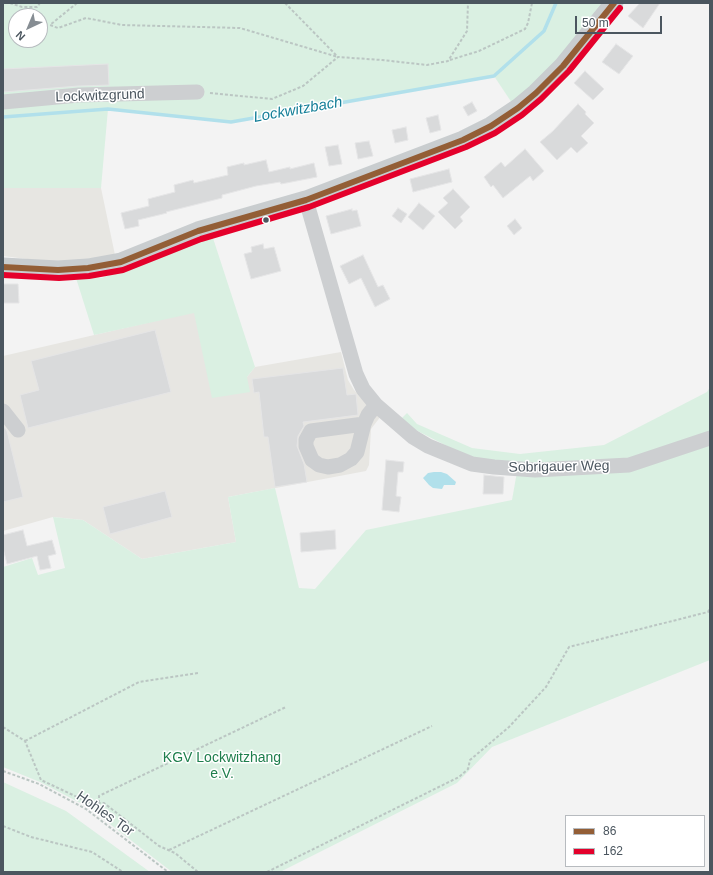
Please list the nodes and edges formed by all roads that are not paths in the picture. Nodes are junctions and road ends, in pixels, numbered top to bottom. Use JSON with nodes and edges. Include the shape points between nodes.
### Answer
{"nodes":[{"id":1,"x":614,"y":3,"type":"edge"},
{"id":2,"x":197,"y":92,"type":"road end"},
{"id":3,"x":3,"y":102,"type":"edge"},
{"id":4,"x":306,"y":200,"type":"junction"},
{"id":5,"x":3,"y":267,"type":"edge"},
{"id":6,"x":376,"y":405,"type":"junction"},
{"id":7,"x":3,"y":411,"type":"edge"},
{"id":8,"x":364,"y":424,"type":"dead end"},
{"id":9,"x":18,"y":430,"type":"dead end"},
{"id":10,"x":710,"y":438,"type":"edge"}],
"edges":[{"from":1,"to":4,"type":"main road","via":[[563,66],[536,93],[491,126],[462,140]]},
{"from":2,"to":3,"type":"street","name":"Lockwitzgrund","via":[[79,95]]},
{"from":4,"to":5,"type":"main road","via":[[198,231],[121,262],[58,270]]},
{"from":4,"to":6,"type":"street","name":"Sobrigauer Weg","via":[[356,374],[363,389]]},
{"from":6,"to":8,"type":"street"},
{"from":6,"to":10,"type":"street","name":"Sobrigauer Weg","via":[[413,437],[428,446],[472,464],[494,467],[535,470],[629,465]]},
{"from":7,"to":9,"type":"street"}]}
